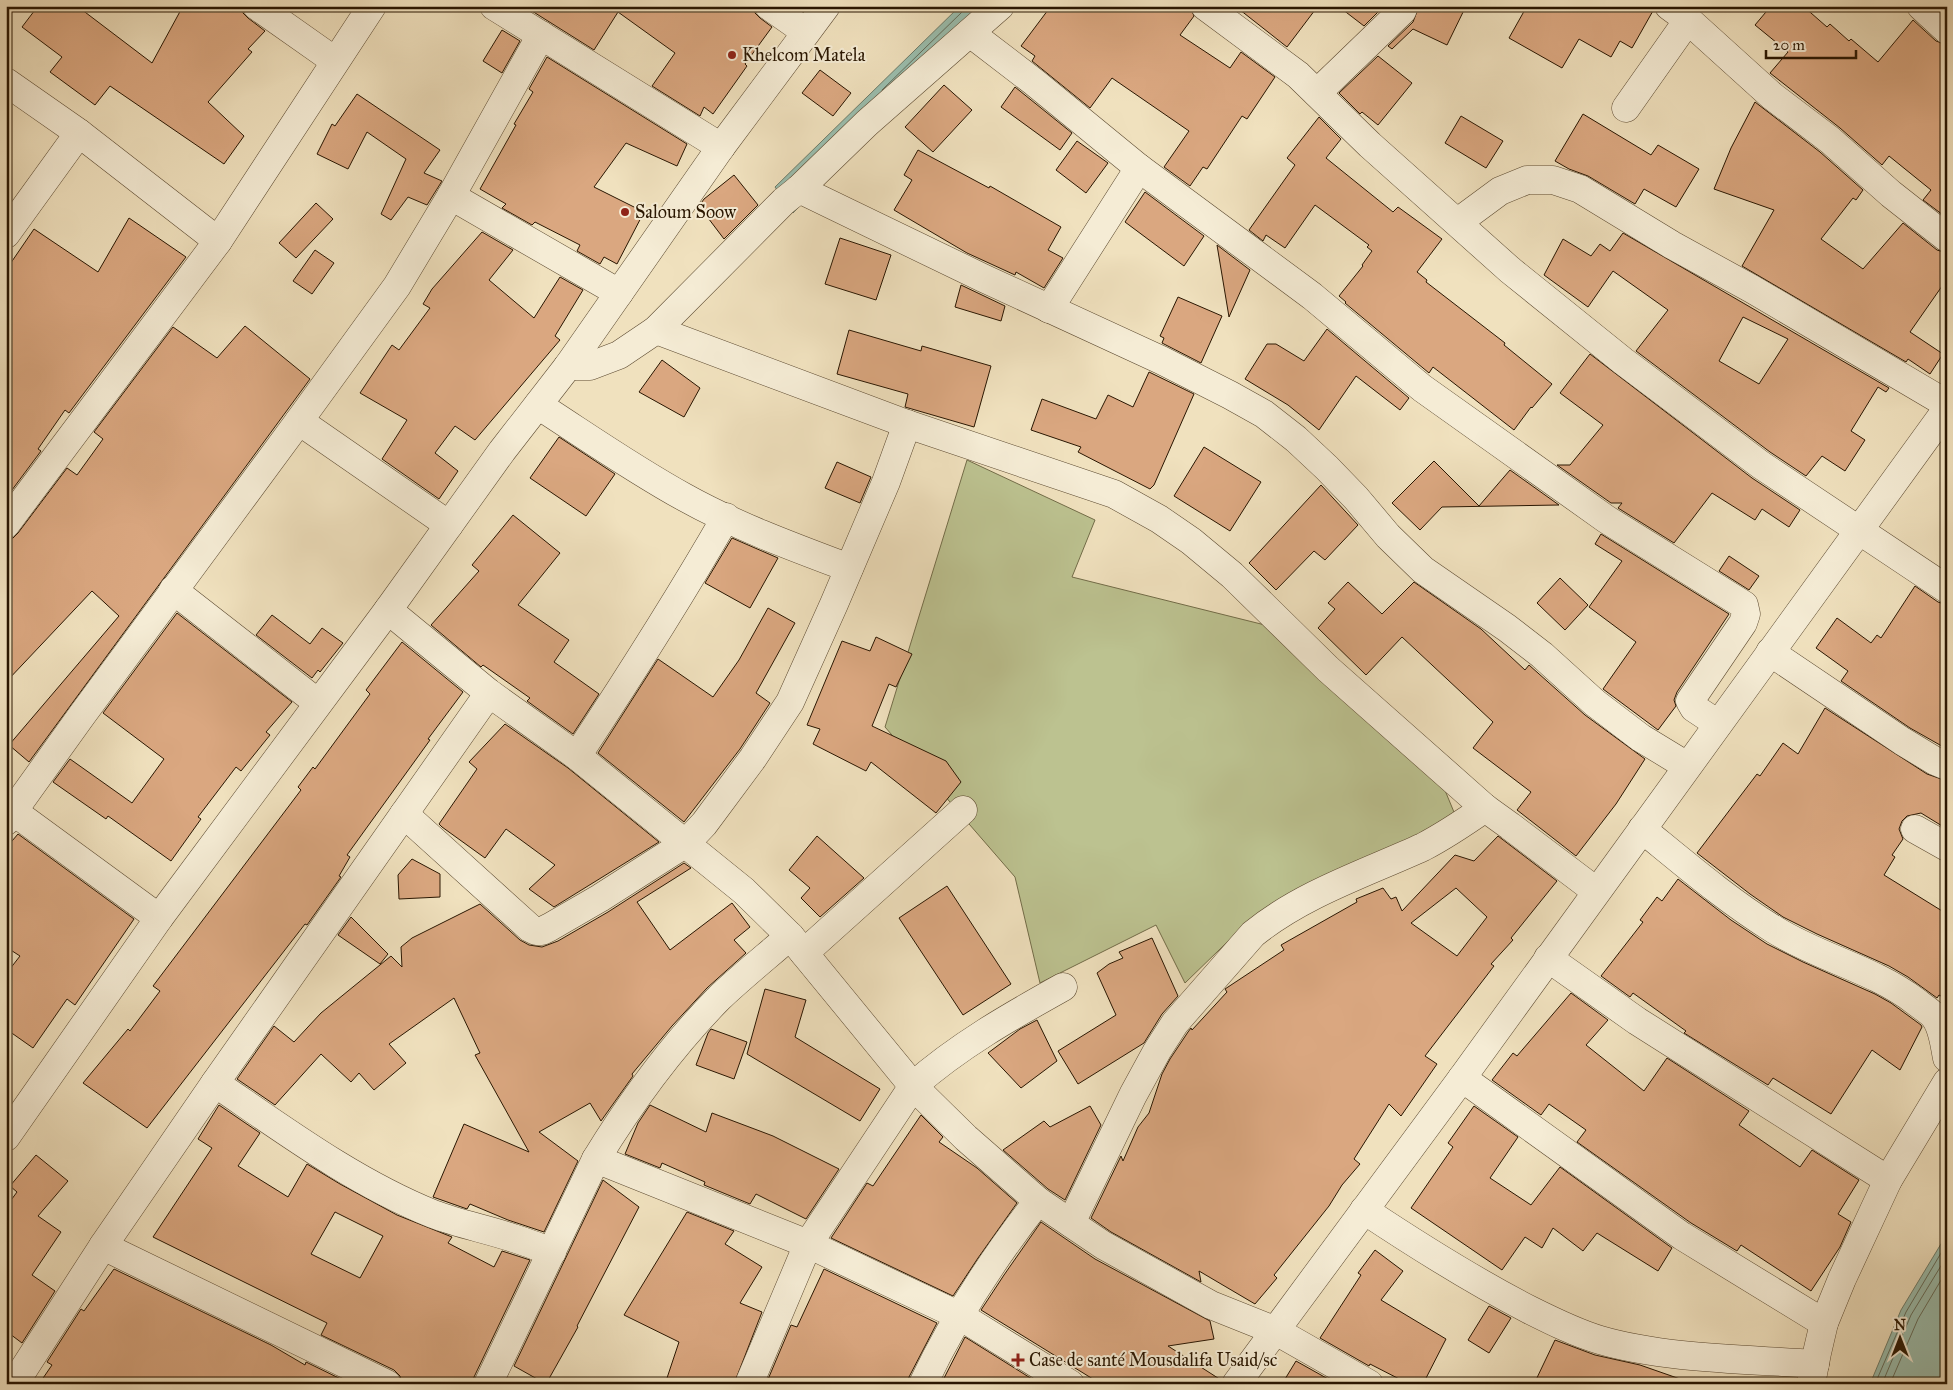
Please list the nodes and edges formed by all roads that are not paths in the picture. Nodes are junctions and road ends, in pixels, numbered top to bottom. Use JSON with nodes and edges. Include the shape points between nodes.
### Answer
{"nodes":[{"id":1,"x":257,"y":6,"type":"edge"},
{"id":2,"x":372,"y":6,"type":"edge"},
{"id":3,"x":494,"y":6,"type":"edge"},
{"id":4,"x":769,"y":6,"type":"edge"},
{"id":5,"x":826,"y":6,"type":"edge"},
{"id":6,"x":1000,"y":6,"type":"edge"},
{"id":7,"x":1205,"y":6,"type":"edge"},
{"id":8,"x":1404,"y":6,"type":"edge"},
{"id":9,"x":1921,"y":6,"type":"edge"},
{"id":10,"x":1679,"y":13,"type":"edge"},
{"id":11,"x":1947,"y":30,"type":"edge"},
{"id":12,"x":806,"y":32,"type":"junction"},
{"id":13,"x":970,"y":33,"type":"junction"},
{"id":14,"x":541,"y":35,"type":"junction"},
{"id":15,"x":335,"y":61,"type":"junction"},
{"id":16,"x":6,"y":82,"type":"edge"},
{"id":17,"x":1317,"y":93,"type":"junction"},
{"id":18,"x":1626,"y":108,"type":"dead end"},
{"id":19,"x":79,"y":133,"type":"junction"},
{"id":20,"x":721,"y":147,"type":"junction"},
{"id":21,"x":1139,"y":168,"type":"junction"},
{"id":22,"x":799,"y":189,"type":"junction"},
{"id":23,"x":451,"y":196,"type":"junction"},
{"id":24,"x":1458,"y":222,"type":"junction"},
{"id":25,"x":6,"y":234,"type":"edge"},
{"id":26,"x":1947,"y":238,"type":"edge"},
{"id":27,"x":218,"y":241,"type":"junction"},
{"id":28,"x":619,"y":294,"type":"junction"},
{"id":29,"x":1049,"y":309,"type":"junction"},
{"id":30,"x":656,"y":330,"type":"junction"},
{"id":31,"x":568,"y":366,"type":"junction"},
{"id":32,"x":1947,"y":404,"type":"edge"},
{"id":33,"x":538,"y":405,"type":"junction"},
{"id":34,"x":1947,"y":409,"type":"edge"},
{"id":35,"x":300,"y":421,"type":"junction"},
{"id":36,"x":907,"y":424,"type":"junction"},
{"id":37,"x":726,"y":517,"type":"junction"},
{"id":38,"x":6,"y":524,"type":"edge"},
{"id":39,"x":449,"y":525,"type":"junction"},
{"id":40,"x":1859,"y":530,"type":"junction"},
{"id":41,"x":849,"y":568,"type":"junction"},
{"id":42,"x":1947,"y":589,"type":"edge"},
{"id":43,"x":173,"y":590,"type":"junction"},
{"id":44,"x":388,"y":610,"type":"junction"},
{"id":45,"x":1770,"y":652,"type":"junction"},
{"id":46,"x":489,"y":694,"type":"junction"},
{"id":47,"x":318,"y":704,"type":"junction"},
{"id":48,"x":1718,"y":724,"type":"junction"},
{"id":49,"x":577,"y":756,"type":"junction"},
{"id":50,"x":1688,"y":766,"type":"junction"},
{"id":51,"x":1947,"y":766,"type":"edge"},
{"id":52,"x":1485,"y":808,"type":"junction"},
{"id":53,"x":963,"y":810,"type":"dead end"},
{"id":54,"x":9,"y":813,"type":"edge"},
{"id":55,"x":404,"y":814,"type":"junction"},
{"id":56,"x":1642,"y":829,"type":"junction"},
{"id":57,"x":1915,"y":829,"type":"dead end"},
{"id":58,"x":686,"y":843,"type":"junction"},
{"id":59,"x":1947,"y":847,"type":"edge"},
{"id":60,"x":1596,"y":892,"type":"junction"},
{"id":61,"x":159,"y":918,"type":"junction"},
{"id":62,"x":797,"y":945,"type":"junction"},
{"id":63,"x":1548,"y":958,"type":"junction"},
{"id":64,"x":1063,"y":987,"type":"dead end"},
{"id":65,"x":1947,"y":1058,"type":"edge"},
{"id":66,"x":1462,"y":1078,"type":"junction"},
{"id":67,"x":1947,"y":1082,"type":"edge"},
{"id":68,"x":214,"y":1083,"type":"junction"},
{"id":69,"x":913,"y":1086,"type":"junction"},
{"id":70,"x":6,"y":1137,"type":"edge"},
{"id":71,"x":596,"y":1159,"type":"junction"},
{"id":72,"x":1888,"y":1180,"type":"junction"},
{"id":73,"x":1038,"y":1201,"type":"junction"},
{"id":74,"x":1364,"y":1210,"type":"junction"},
{"id":75,"x":1071,"y":1223,"type":"junction"},
{"id":76,"x":808,"y":1244,"type":"junction"},
{"id":77,"x":103,"y":1246,"type":"junction"},
{"id":78,"x":552,"y":1252,"type":"junction"},
{"id":79,"x":960,"y":1316,"type":"junction"},
{"id":80,"x":1824,"y":1323,"type":"junction"},
{"id":81,"x":1276,"y":1331,"type":"junction"},
{"id":82,"x":1813,"y":1374,"type":"edge"},
{"id":83,"x":14,"y":1384,"type":"edge"},
{"id":84,"x":387,"y":1384,"type":"edge"},
{"id":85,"x":488,"y":1384,"type":"edge"},
{"id":86,"x":749,"y":1384,"type":"edge"},
{"id":87,"x":924,"y":1384,"type":"edge"},
{"id":88,"x":1070,"y":1384,"type":"edge"},
{"id":89,"x":1236,"y":1384,"type":"edge"},
{"id":90,"x":1369,"y":1384,"type":"edge"}],
"edges":[{"from":1,"to":15,"type":"street"},
{"from":2,"to":15,"type":"street"},
{"from":3,"to":14,"type":"street"},
{"from":4,"to":12,"type":"street"},
{"from":5,"to":12,"type":"street"},
{"from":6,"to":13,"type":"street"},
{"from":7,"to":17,"type":"street","via":[[1298,74]]},
{"from":8,"to":17,"type":"street"},
{"from":9,"to":11,"type":"street"},
{"from":10,"to":18,"type":"street"},
{"from":10,"to":26,"type":"street","via":[[1772,96]]},
{"from":12,"to":20,"type":"street"},
{"from":13,"to":21,"type":"street"},
{"from":13,"to":22,"type":"street","via":[[867,123]]},
{"from":14,"to":20,"type":"street"},
{"from":14,"to":23,"type":"street"},
{"from":15,"to":27,"type":"street"},
{"from":16,"to":19,"type":"street"},
{"from":17,"to":24,"type":"street","via":[[1370,145]]},
{"from":19,"to":25,"type":"street"},
{"from":19,"to":27,"type":"street"},
{"from":20,"to":28,"type":"street"},
{"from":21,"to":29,"type":"street"},
{"from":21,"to":48,"type":"street","via":[[1312,296],[1422,388],[1494,441],[1606,519],[1744,605],[1743,623],[1690,702]]},
{"from":22,"to":29,"type":"street"},
{"from":22,"to":30,"type":"street"},
{"from":23,"to":28,"type":"street"},
{"from":23,"to":35,"type":"street","via":[[396,286]]},
{"from":24,"to":32,"type":"street","via":[[1500,191],[1527,180],[1552,180],[1580,189]]},
{"from":24,"to":40,"type":"street","via":[[1536,292],[1623,361],[1761,465]]},
{"from":27,"to":38,"type":"street"},
{"from":28,"to":31,"type":"street"},
{"from":29,"to":50,"type":"street","via":[[1161,360],[1264,414],[1327,468],[1388,536],[1424,570],[1542,655],[1595,703],[1641,738]]},
{"from":30,"to":31,"type":"street","via":[[619,355],[590,366]]},
{"from":30,"to":36,"type":"street"},
{"from":31,"to":33,"type":"street"},
{"from":33,"to":37,"type":"street","via":[[638,470],[685,498]]},
{"from":33,"to":39,"type":"street"},
{"from":34,"to":40,"type":"street"},
{"from":35,"to":39,"type":"street"},
{"from":35,"to":43,"type":"street"},
{"from":36,"to":41,"type":"street"},
{"from":36,"to":52,"type":"street","via":[[1114,494],[1159,519],[1232,575],[1328,668]]},
{"from":37,"to":41,"type":"street"},
{"from":37,"to":49,"type":"street","via":[[636,668]]},
{"from":39,"to":44,"type":"street"},
{"from":40,"to":42,"type":"street"},
{"from":40,"to":45,"type":"street"},
{"from":41,"to":58,"type":"street","via":[[782,715],[717,807]]},
{"from":43,"to":47,"type":"street"},
{"from":43,"to":54,"type":"street"},
{"from":44,"to":46,"type":"street"},
{"from":44,"to":47,"type":"street"},
{"from":45,"to":48,"type":"street"},
{"from":45,"to":51,"type":"street","via":[[1902,741]]},
{"from":46,"to":49,"type":"street"},
{"from":46,"to":55,"type":"street"},
{"from":47,"to":61,"type":"street"},
{"from":48,"to":50,"type":"street"},
{"from":49,"to":58,"type":"street"},
{"from":50,"to":56,"type":"street"},
{"from":52,"to":60,"type":"street"},
{"from":52,"to":75,"type":"street","via":[[1425,846],[1308,898],[1253,934],[1176,1023],[1158,1051]]},
{"from":53,"to":62,"type":"street"},
{"from":54,"to":61,"type":"street"},
{"from":55,"to":58,"type":"street","via":[[503,906],[536,931],[550,927],[600,898]]},
{"from":55,"to":68,"type":"street"},
{"from":56,"to":60,"type":"street"},
{"from":56,"to":65,"type":"street","via":[[1707,882],[1775,930],[1864,972],[1909,997],[1933,1015]]},
{"from":57,"to":59,"type":"street"},
{"from":58,"to":62,"type":"street","via":[[744,891]]},
{"from":60,"to":63,"type":"street"},
{"from":61,"to":70,"type":"street"},
{"from":62,"to":69,"type":"street"},
{"from":62,"to":71,"type":"street","via":[[720,998],[696,1023],[639,1093]]},
{"from":63,"to":66,"type":"street"},
{"from":63,"to":72,"type":"street","via":[[1638,1021]]},
{"from":64,"to":69,"type":"street","via":[[972,1041]]},
{"from":66,"to":74,"type":"street"},
{"from":66,"to":80,"type":"street","via":[[1682,1236]]},
{"from":67,"to":72,"type":"street"},
{"from":68,"to":77,"type":"street"},
{"from":68,"to":78,"type":"street","via":[[320,1155],[404,1201],[476,1229]]},
{"from":69,"to":73,"type":"street"},
{"from":69,"to":76,"type":"street"},
{"from":71,"to":76,"type":"street"},
{"from":71,"to":78,"type":"street"},
{"from":72,"to":80,"type":"street"},
{"from":73,"to":75,"type":"street"},
{"from":73,"to":79,"type":"street","via":[[1008,1239]]},
{"from":74,"to":81,"type":"street"},
{"from":74,"to":82,"type":"street","via":[[1505,1297],[1599,1340]]},
{"from":75,"to":81,"type":"street","via":[[1103,1245],[1211,1305]]},
{"from":76,"to":79,"type":"street"},
{"from":76,"to":86,"type":"street"},
{"from":77,"to":83,"type":"street"},
{"from":77,"to":84,"type":"street"},
{"from":78,"to":85,"type":"street"},
{"from":79,"to":87,"type":"street"},
{"from":79,"to":88,"type":"street"},
{"from":80,"to":82,"type":"street"},
{"from":81,"to":89,"type":"street"},
{"from":81,"to":90,"type":"street"}]}
